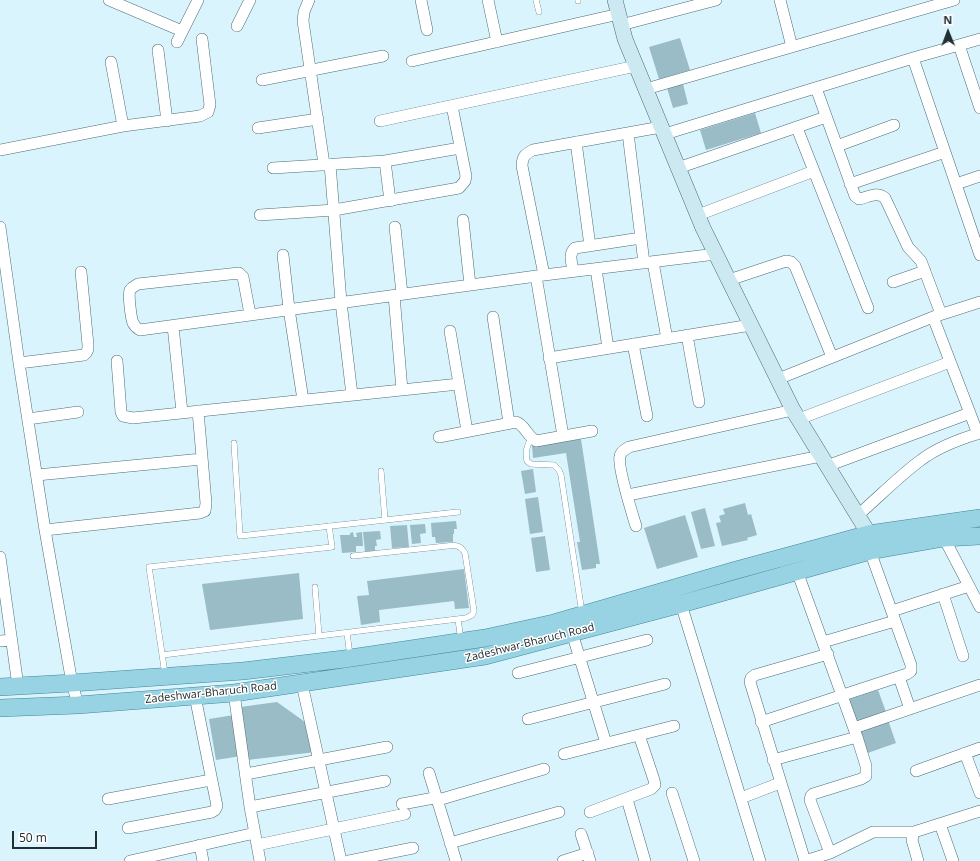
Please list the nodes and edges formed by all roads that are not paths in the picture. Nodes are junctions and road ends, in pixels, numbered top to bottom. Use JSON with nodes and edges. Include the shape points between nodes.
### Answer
{"nodes":[{"id":1,"x":109,"y":0,"type":"edge"},
{"id":2,"x":198,"y":0,"type":"edge"},
{"id":3,"x":250,"y":0,"type":"edge"},
{"id":4,"x":309,"y":0,"type":"edge"},
{"id":5,"x":421,"y":0,"type":"edge"},
{"id":6,"x":488,"y":0,"type":"edge"},
{"id":7,"x":536,"y":0,"type":"edge"},
{"id":8,"x":714,"y":0,"type":"edge"},
{"id":9,"x":780,"y":0,"type":"edge"},
{"id":10,"x":954,"y":0,"type":"edge"},
{"id":11,"x":130,"y":4,"type":"edge"},
{"id":12,"x":539,"y":12,"type":"dead end"},
{"id":13,"x":619,"y":13,"type":"edge"},
{"id":14,"x":237,"y":26,"type":"dead end"},
{"id":15,"x":428,"y":30,"type":"dead end"},
{"id":16,"x":182,"y":31,"type":"junction"},
{"id":17,"x":202,"y":39,"type":"dead end"},
{"id":18,"x":980,"y":39,"type":"edge"},
{"id":19,"x":177,"y":42,"type":"dead end"},
{"id":20,"x":497,"y":42,"type":"junction"},
{"id":21,"x":959,"y":45,"type":"junction"},
{"id":22,"x":792,"y":47,"type":"junction"},
{"id":23,"x":158,"y":50,"type":"dead end"},
{"id":24,"x":383,"y":56,"type":"dead end"},
{"id":25,"x":914,"y":58,"type":"junction"},
{"id":26,"x":412,"y":61,"type":"dead end"},
{"id":27,"x":111,"y":62,"type":"dead end"},
{"id":28,"x":636,"y":66,"type":"junction"},
{"id":29,"x":310,"y":70,"type":"junction"},
{"id":30,"x":262,"y":80,"type":"dead end"},
{"id":31,"x":816,"y":88,"type":"junction"},
{"id":32,"x":646,"y":89,"type":"junction"},
{"id":33,"x":452,"y":106,"type":"junction"},
{"id":34,"x":980,"y":108,"type":"edge"},
{"id":35,"x":826,"y":117,"type":"junction"},
{"id":36,"x":318,"y":119,"type":"junction"},
{"id":37,"x":167,"y":121,"type":"junction"},
{"id":38,"x":380,"y":121,"type":"dead end"},
{"id":39,"x":894,"y":125,"type":"dead end"},
{"id":40,"x":123,"y":126,"type":"junction"},
{"id":41,"x":258,"y":128,"type":"dead end"},
{"id":42,"x":797,"y":128,"type":"junction"},
{"id":43,"x":663,"y":131,"type":"junction"},
{"id":44,"x":628,"y":133,"type":"junction"},
{"id":45,"x":576,"y":142,"type":"junction"},
{"id":46,"x":837,"y":146,"type":"junction"},
{"id":47,"x":460,"y":148,"type":"junction"},
{"id":48,"x":0,"y":150,"type":"edge"},
{"id":49,"x":945,"y":152,"type":"junction"},
{"id":50,"x":385,"y":161,"type":"junction"},
{"id":51,"x":327,"y":164,"type":"junction"},
{"id":52,"x":273,"y":168,"type":"dead end"},
{"id":53,"x":678,"y":168,"type":"junction"},
{"id":54,"x":814,"y":171,"type":"junction"},
{"id":55,"x":980,"y":176,"type":"edge"},
{"id":56,"x":850,"y":184,"type":"junction"},
{"id":57,"x":956,"y":184,"type":"junction"},
{"id":58,"x":390,"y":201,"type":"junction"},
{"id":59,"x":334,"y":210,"type":"junction"},
{"id":60,"x":260,"y":215,"type":"dead end"},
{"id":61,"x":698,"y":215,"type":"junction"},
{"id":62,"x":463,"y":220,"type":"dead end"},
{"id":63,"x":0,"y":227,"type":"edge"},
{"id":64,"x":395,"y":227,"type":"dead end"},
{"id":65,"x":641,"y":238,"type":"junction"},
{"id":66,"x":590,"y":246,"type":"junction"},
{"id":67,"x":716,"y":254,"type":"junction"},
{"id":68,"x":283,"y":255,"type":"dead end"},
{"id":69,"x":980,"y":255,"type":"edge"},
{"id":70,"x":648,"y":262,"type":"junction"},
{"id":71,"x":596,"y":269,"type":"junction"},
{"id":72,"x":573,"y":271,"type":"junction"},
{"id":73,"x":925,"y":271,"type":"junction"},
{"id":74,"x":81,"y":272,"type":"dead end"},
{"id":75,"x":540,"y":275,"type":"junction"},
{"id":76,"x":729,"y":280,"type":"junction"},
{"id":77,"x":893,"y":282,"type":"dead end"},
{"id":78,"x":470,"y":285,"type":"junction"},
{"id":79,"x":398,"y":294,"type":"junction"},
{"id":80,"x":340,"y":302,"type":"junction"},
{"id":81,"x":980,"y":302,"type":"edge"},
{"id":82,"x":868,"y":308,"type":"dead end"},
{"id":83,"x":289,"y":309,"type":"junction"},
{"id":84,"x":250,"y":314,"type":"junction"},
{"id":85,"x":937,"y":316,"type":"junction"},
{"id":86,"x":492,"y":317,"type":"dead end"},
{"id":87,"x":751,"y":324,"type":"junction"},
{"id":88,"x":173,"y":326,"type":"junction"},
{"id":89,"x":450,"y":331,"type":"dead end"},
{"id":90,"x":688,"y":335,"type":"junction"},
{"id":91,"x":667,"y":338,"type":"junction"},
{"id":92,"x":633,"y":344,"type":"junction"},
{"id":93,"x":608,"y":348,"type":"junction"},
{"id":94,"x":832,"y":357,"type":"junction"},
{"id":95,"x":549,"y":358,"type":"junction"},
{"id":96,"x":117,"y":361,"type":"dead end"},
{"id":97,"x":950,"y":362,"type":"junction"},
{"id":98,"x":19,"y":363,"type":"junction"},
{"id":99,"x":778,"y":379,"type":"junction"},
{"id":100,"x":458,"y":384,"type":"junction"},
{"id":101,"x":402,"y":390,"type":"junction"},
{"id":102,"x":352,"y":395,"type":"junction"},
{"id":103,"x":303,"y":400,"type":"junction"},
{"id":104,"x":700,"y":402,"type":"dead end"},
{"id":105,"x":198,"y":411,"type":"junction"},
{"id":106,"x":78,"y":412,"type":"dead end"},
{"id":107,"x":182,"y":412,"type":"junction"},
{"id":108,"x":970,"y":413,"type":"junction"},
{"id":109,"x":796,"y":415,"type":"junction"},
{"id":110,"x":647,"y":416,"type":"dead end"},
{"id":111,"x":28,"y":419,"type":"junction"},
{"id":112,"x":509,"y":423,"type":"junction"},
{"id":113,"x":467,"y":431,"type":"junction"},
{"id":114,"x":592,"y":431,"type":"dead end"},
{"id":115,"x":979,"y":433,"type":"edge"},
{"id":116,"x":563,"y":436,"type":"junction"},
{"id":117,"x":439,"y":437,"type":"dead end"},
{"id":118,"x":531,"y":438,"type":"junction"},
{"id":119,"x":234,"y":443,"type":"dead end"},
{"id":120,"x":202,"y":459,"type":"junction"},
{"id":121,"x":824,"y":461,"type":"junction"},
{"id":122,"x":381,"y":471,"type":"dead end"},
{"id":123,"x":37,"y":475,"type":"junction"},
{"id":124,"x":628,"y":495,"type":"junction"},
{"id":125,"x":458,"y":512,"type":"dead end"},
{"id":126,"x":858,"y":515,"type":"junction"},
{"id":127,"x":980,"y":518,"type":"edge"},
{"id":128,"x":385,"y":520,"type":"junction"},
{"id":129,"x":329,"y":526,"type":"junction"},
{"id":130,"x":636,"y":526,"type":"dead end"},
{"id":131,"x":45,"y":530,"type":"junction"},
{"id":132,"x":869,"y":534,"type":"junction"},
{"id":133,"x":980,"y":536,"type":"edge"},
{"id":134,"x":944,"y":538,"type":"junction"},
{"id":135,"x":873,"y":550,"type":"junction"},
{"id":136,"x":353,"y":556,"type":"dead end"},
{"id":137,"x":0,"y":557,"type":"edge"},
{"id":138,"x":797,"y":571,"type":"junction"},
{"id":139,"x":315,"y":587,"type":"dead end"},
{"id":140,"x":2,"y":588,"type":"edge"},
{"id":141,"x":973,"y":589,"type":"edge"},
{"id":142,"x":943,"y":594,"type":"junction"},
{"id":143,"x":681,"y":604,"type":"junction"},
{"id":144,"x":980,"y":607,"type":"edge"},
{"id":145,"x":583,"y":615,"type":"junction"},
{"id":146,"x":893,"y":616,"type":"junction"},
{"id":147,"x":458,"y":619,"type":"junction"},
{"id":148,"x":347,"y":633,"type":"junction"},
{"id":149,"x":572,"y":633,"type":"junction"},
{"id":150,"x":318,"y":636,"type":"junction"},
{"id":151,"x":12,"y":640,"type":"junction"},
{"id":152,"x":647,"y":640,"type":"dead end"},
{"id":153,"x":0,"y":641,"type":"edge"},
{"id":154,"x":461,"y":642,"type":"junction"},
{"id":155,"x":823,"y":642,"type":"junction"},
{"id":156,"x":828,"y":654,"type":"junction"},
{"id":157,"x":162,"y":656,"type":"junction"},
{"id":158,"x":964,"y":656,"type":"dead end"},
{"id":159,"x":579,"y":657,"type":"junction"},
{"id":160,"x":350,"y":658,"type":"junction"},
{"id":161,"x":518,"y":673,"type":"dead end"},
{"id":162,"x":898,"y":676,"type":"junction"},
{"id":163,"x":165,"y":677,"type":"junction"},
{"id":164,"x":72,"y":684,"type":"junction"},
{"id":165,"x":302,"y":684,"type":"junction"},
{"id":166,"x":665,"y":684,"type":"dead end"},
{"id":167,"x":980,"y":685,"type":"edge"},
{"id":168,"x":18,"y":686,"type":"junction"},
{"id":169,"x":0,"y":687,"type":"edge"},
{"id":170,"x":234,"y":693,"type":"junction"},
{"id":171,"x":842,"y":695,"type":"junction"},
{"id":172,"x":196,"y":696,"type":"junction"},
{"id":173,"x":593,"y":702,"type":"junction"},
{"id":174,"x":78,"y":705,"type":"junction"},
{"id":175,"x":0,"y":708,"type":"edge"},
{"id":176,"x":910,"y":709,"type":"junction"},
{"id":177,"x":528,"y":720,"type":"dead end"},
{"id":178,"x":761,"y":722,"type":"junction"},
{"id":179,"x":674,"y":726,"type":"dead end"},
{"id":180,"x":856,"y":732,"type":"junction"},
{"id":181,"x":639,"y":735,"type":"junction"},
{"id":182,"x":606,"y":743,"type":"junction"},
{"id":183,"x":388,"y":747,"type":"dead end"},
{"id":184,"x":980,"y":748,"type":"edge"},
{"id":185,"x":965,"y":753,"type":"junction"},
{"id":186,"x":564,"y":754,"type":"dead end"},
{"id":187,"x":773,"y":760,"type":"junction"},
{"id":188,"x":318,"y":761,"type":"junction"},
{"id":189,"x":544,"y":769,"type":"dead end"},
{"id":190,"x":916,"y":771,"type":"dead end"},
{"id":191,"x":429,"y":772,"type":"dead end"},
{"id":192,"x":246,"y":774,"type":"junction"},
{"id":193,"x":211,"y":780,"type":"junction"},
{"id":194,"x":385,"y":781,"type":"dead end"},
{"id":195,"x":780,"y":783,"type":"junction"},
{"id":196,"x":672,"y":793,"type":"dead end"},
{"id":197,"x":980,"y":793,"type":"edge"},
{"id":198,"x":326,"y":794,"type":"junction"},
{"id":199,"x":741,"y":798,"type":"junction"},
{"id":200,"x":108,"y":799,"type":"dead end"},
{"id":201,"x":627,"y":799,"type":"junction"},
{"id":202,"x":438,"y":800,"type":"junction"},
{"id":203,"x":250,"y":807,"type":"junction"},
{"id":204,"x":980,"y":810,"type":"edge"},
{"id":205,"x":559,"y":812,"type":"dead end"},
{"id":206,"x":590,"y":812,"type":"dead end"},
{"id":207,"x":940,"y":824,"type":"junction"},
{"id":208,"x":128,"y":828,"type":"dead end"},
{"id":209,"x":334,"y":829,"type":"junction"},
{"id":210,"x":914,"y":832,"type":"junction"},
{"id":211,"x":255,"y":833,"type":"junction"},
{"id":212,"x":581,"y":834,"type":"dead end"},
{"id":213,"x":450,"y":843,"type":"junction"},
{"id":214,"x":200,"y":845,"type":"junction"},
{"id":215,"x":257,"y":845,"type":"junction"},
{"id":216,"x":413,"y":848,"type":"dead end"},
{"id":217,"x":830,"y":853,"type":"junction"},
{"id":218,"x":589,"y":857,"type":"edge"},
{"id":219,"x":143,"y":860,"type":"edge"},
{"id":220,"x":810,"y":860,"type":"edge"},
{"id":221,"x":130,"y":861,"type":"edge"},
{"id":222,"x":203,"y":861,"type":"edge"},
{"id":223,"x":260,"y":861,"type":"edge"},
{"id":224,"x":341,"y":861,"type":"edge"},
{"id":225,"x":349,"y":861,"type":"edge"},
{"id":226,"x":456,"y":861,"type":"edge"},
{"id":227,"x":564,"y":861,"type":"edge"},
{"id":228,"x":645,"y":861,"type":"edge"},
{"id":229,"x":694,"y":861,"type":"edge"},
{"id":230,"x":760,"y":861,"type":"edge"},
{"id":231,"x":918,"y":861,"type":"edge"},
{"id":232,"x":953,"y":861,"type":"edge"}],
"edges":[{"from":1,"to":11,"type":"street"},
{"from":2,"to":16,"type":"street"},
{"from":3,"to":14,"type":"street"},
{"from":4,"to":29,"type":"street","via":[[303,21]]},
{"from":5,"to":15,"type":"street"},
{"from":6,"to":20,"type":"street"},
{"from":7,"to":12,"type":"lane"},
{"from":8,"to":13,"type":"street"},
{"from":9,"to":22,"type":"street"},
{"from":10,"to":22,"type":"street"},
{"from":11,"to":16,"type":"street"},
{"from":13,"to":20,"type":"street"},
{"from":13,"to":28,"type":"main road","via":[[625,39]]},
{"from":16,"to":19,"type":"street"},
{"from":17,"to":37,"type":"street","via":[[210,105],[208,112],[200,116]]},
{"from":18,"to":21,"type":"street"},
{"from":20,"to":26,"type":"street"},
{"from":21,"to":25,"type":"street"},
{"from":21,"to":34,"type":"street"},
{"from":22,"to":32,"type":"street"},
{"from":23,"to":37,"type":"street"},
{"from":24,"to":29,"type":"street"},
{"from":25,"to":31,"type":"street"},
{"from":25,"to":49,"type":"street"},
{"from":27,"to":40,"type":"street"},
{"from":28,"to":32,"type":"main road"},
{"from":28,"to":33,"type":"street"},
{"from":29,"to":30,"type":"street"},
{"from":29,"to":36,"type":"street"},
{"from":31,"to":35,"type":"street"},
{"from":31,"to":43,"type":"street"},
{"from":32,"to":43,"type":"main road"},
{"from":33,"to":38,"type":"street"},
{"from":33,"to":47,"type":"street"},
{"from":35,"to":42,"type":"street"},
{"from":35,"to":46,"type":"street"},
{"from":36,"to":41,"type":"street"},
{"from":36,"to":51,"type":"street"},
{"from":37,"to":40,"type":"street"},
{"from":39,"to":46,"type":"street"},
{"from":40,"to":48,"type":"street"},
{"from":42,"to":53,"type":"street"},
{"from":42,"to":54,"type":"street"},
{"from":43,"to":44,"type":"street"},
{"from":43,"to":53,"type":"main road"},
{"from":44,"to":45,"type":"street"},
{"from":44,"to":65,"type":"street"},
{"from":45,"to":66,"type":"street"},
{"from":45,"to":75,"type":"street","via":[[533,150],[525,154],[522,160]]},
{"from":46,"to":56,"type":"street"},
{"from":47,"to":50,"type":"street"},
{"from":47,"to":58,"type":"street","via":[[466,176],[460,188]]},
{"from":49,"to":56,"type":"street"},
{"from":49,"to":57,"type":"street"},
{"from":50,"to":51,"type":"street"},
{"from":50,"to":58,"type":"street"},
{"from":51,"to":52,"type":"street"},
{"from":51,"to":59,"type":"street"},
{"from":53,"to":61,"type":"main road"},
{"from":54,"to":61,"type":"street"},
{"from":54,"to":82,"type":"street"},
{"from":55,"to":57,"type":"street"},
{"from":56,"to":73,"type":"street","via":[[859,199],[876,194],[881,194],[885,198],[908,247],[921,260]]},
{"from":57,"to":69,"type":"street"},
{"from":58,"to":59,"type":"street"},
{"from":59,"to":60,"type":"street"},
{"from":59,"to":80,"type":"street"},
{"from":61,"to":67,"type":"main road"},
{"from":62,"to":78,"type":"street"},
{"from":63,"to":98,"type":"street"},
{"from":64,"to":79,"type":"street"},
{"from":65,"to":66,"type":"street"},
{"from":65,"to":70,"type":"street"},
{"from":66,"to":72,"type":"street","via":[[575,248],[572,251]]},
{"from":67,"to":70,"type":"street"},
{"from":67,"to":76,"type":"main road"},
{"from":68,"to":83,"type":"street"},
{"from":70,"to":71,"type":"street"},
{"from":70,"to":91,"type":"street"},
{"from":71,"to":72,"type":"street"},
{"from":71,"to":93,"type":"street"},
{"from":72,"to":75,"type":"street"},
{"from":73,"to":77,"type":"street"},
{"from":73,"to":85,"type":"street"},
{"from":74,"to":98,"type":"street","via":[[87,354]]},
{"from":75,"to":78,"type":"street"},
{"from":75,"to":95,"type":"street"},
{"from":76,"to":87,"type":"main road"},
{"from":76,"to":94,"type":"street","via":[[786,261],[791,262],[795,266]]},
{"from":78,"to":79,"type":"street"},
{"from":79,"to":80,"type":"street"},
{"from":79,"to":101,"type":"street"},
{"from":80,"to":83,"type":"street"},
{"from":80,"to":102,"type":"street"},
{"from":81,"to":85,"type":"street"},
{"from":83,"to":84,"type":"street"},
{"from":83,"to":103,"type":"street"},
{"from":84,"to":88,"type":"street"},
{"from":84,"to":88,"type":"street","via":[[243,277],[239,273],[133,286],[130,295],[133,323],[136,328],[140,330]]},
{"from":85,"to":94,"type":"street"},
{"from":85,"to":97,"type":"street"},
{"from":86,"to":112,"type":"street"},
{"from":87,"to":90,"type":"street"},
{"from":87,"to":99,"type":"main road"},
{"from":88,"to":107,"type":"street"},
{"from":89,"to":100,"type":"street"},
{"from":90,"to":91,"type":"street"},
{"from":90,"to":104,"type":"street"},
{"from":91,"to":92,"type":"street"},
{"from":92,"to":93,"type":"street"},
{"from":92,"to":110,"type":"street"},
{"from":93,"to":95,"type":"street"},
{"from":94,"to":99,"type":"street"},
{"from":95,"to":116,"type":"street"},
{"from":96,"to":107,"type":"street","via":[[123,416],[133,418]]},
{"from":97,"to":108,"type":"street"},
{"from":97,"to":109,"type":"street"},
{"from":98,"to":111,"type":"street"},
{"from":99,"to":109,"type":"main road"},
{"from":100,"to":101,"type":"street"},
{"from":100,"to":113,"type":"street"},
{"from":101,"to":102,"type":"street"},
{"from":102,"to":103,"type":"street"},
{"from":103,"to":105,"type":"street"},
{"from":105,"to":107,"type":"street"},
{"from":105,"to":120,"type":"street"},
{"from":106,"to":111,"type":"street"},
{"from":108,"to":115,"type":"street"},
{"from":108,"to":121,"type":"street"},
{"from":109,"to":121,"type":"main road"},
{"from":109,"to":124,"type":"street","via":[[628,447],[619,457]]},
{"from":111,"to":123,"type":"street"},
{"from":112,"to":113,"type":"street"},
{"from":112,"to":118,"type":"street","via":[[519,423]]},
{"from":113,"to":117,"type":"street"},
{"from":114,"to":116,"type":"street"},
{"from":115,"to":126,"type":"street","via":[[921,459]]},
{"from":116,"to":118,"type":"street","via":[[536,441]]},
{"from":118,"to":145,"type":"lane","via":[[527,448],[527,461],[532,464],[554,465],[561,475]]},
{"from":119,"to":129,"type":"lane","via":[[240,536]]},
{"from":120,"to":123,"type":"street"},
{"from":120,"to":131,"type":"street","via":[[206,503],[204,511],[200,513]]},
{"from":121,"to":124,"type":"street"},
{"from":121,"to":126,"type":"main road"},
{"from":122,"to":128,"type":"lane"},
{"from":123,"to":131,"type":"street"},
{"from":124,"to":130,"type":"street"},
{"from":125,"to":128,"type":"lane"},
{"from":126,"to":132,"type":"main road"},
{"from":127,"to":132,"type":"main road","name":"Zadeshwar-Bharuch Road"},
{"from":128,"to":129,"type":"lane"},
{"from":129,"to":157,"type":"lane","via":[[332,547],[149,568]]},
{"from":131,"to":164,"type":"street"},
{"from":132,"to":135,"type":"main road"},
{"from":132,"to":145,"type":"main road","name":"Zadeshwar-Bharuch Road"},
{"from":133,"to":134,"type":"main road","name":"Zadeshwar-Bharuch Road"},
{"from":134,"to":135,"type":"main road","name":"Zadeshwar-Bharuch Road"},
{"from":134,"to":141,"type":"street"},
{"from":135,"to":138,"type":"main road","name":"Zadeshwar-Bharuch Road"},
{"from":135,"to":146,"type":"street"},
{"from":136,"to":147,"type":"lane","via":[[459,546],[465,553],[474,610],[472,615]]},
{"from":137,"to":140,"type":"street"},
{"from":138,"to":143,"type":"main road","name":"Zadeshwar-Bharuch Road"},
{"from":138,"to":155,"type":"street"},
{"from":139,"to":150,"type":"lane"},
{"from":140,"to":151,"type":"street"},
{"from":141,"to":142,"type":"street"},
{"from":141,"to":144,"type":"street"},
{"from":142,"to":146,"type":"street"},
{"from":142,"to":158,"type":"street"},
{"from":143,"to":149,"type":"main road","name":"Zadeshwar-Bharuch Road"},
{"from":143,"to":199,"type":"street"},
{"from":145,"to":154,"type":"main road","name":"Zadeshwar-Bharuch Road"},
{"from":146,"to":155,"type":"street"},
{"from":146,"to":162,"type":"street","via":[[911,665],[911,671]]},
{"from":147,"to":148,"type":"lane"},
{"from":147,"to":154,"type":"lane"},
{"from":148,"to":150,"type":"lane"},
{"from":148,"to":160,"type":"lane"},
{"from":149,"to":159,"type":"street"},
{"from":149,"to":165,"type":"main road","name":"Zadeshwar-Bharuch Road","via":[[485,656]]},
{"from":150,"to":157,"type":"lane"},
{"from":151,"to":153,"type":"street"},
{"from":151,"to":168,"type":"street"},
{"from":152,"to":159,"type":"street"},
{"from":154,"to":160,"type":"main road","name":"Zadeshwar-Bharuch Road"},
{"from":155,"to":156,"type":"street"},
{"from":156,"to":171,"type":"street"},
{"from":156,"to":178,"type":"street","via":[[751,678]]},
{"from":157,"to":163,"type":"lane"},
{"from":159,"to":161,"type":"street"},
{"from":159,"to":173,"type":"street"},
{"from":160,"to":163,"type":"main road","name":"Zadeshwar-Bharuch Road"},
{"from":162,"to":171,"type":"street"},
{"from":162,"to":176,"type":"street"},
{"from":163,"to":164,"type":"main road","name":"Zadeshwar-Bharuch Road"},
{"from":164,"to":168,"type":"main road","name":"Zadeshwar-Bharuch Road"},
{"from":164,"to":174,"type":"street"},
{"from":165,"to":170,"type":"main road","name":"Zadeshwar-Bharuch Road"},
{"from":165,"to":188,"type":"street"},
{"from":166,"to":173,"type":"street"},
{"from":167,"to":176,"type":"street"},
{"from":168,"to":169,"type":"main road","name":"Zadeshwar-Bharuch Road"},
{"from":170,"to":172,"type":"main road","name":"Zadeshwar-Bharuch Road"},
{"from":170,"to":192,"type":"street"},
{"from":171,"to":178,"type":"street"},
{"from":171,"to":180,"type":"street"},
{"from":172,"to":174,"type":"main road","name":"Zadeshwar-Bharuch Road"},
{"from":172,"to":193,"type":"street"},
{"from":173,"to":177,"type":"street"},
{"from":173,"to":182,"type":"street"},
{"from":174,"to":175,"type":"main road","name":"Zadeshwar-Bharuch Road"},
{"from":176,"to":180,"type":"street"},
{"from":178,"to":187,"type":"street"},
{"from":179,"to":181,"type":"street"},
{"from":180,"to":187,"type":"street"},
{"from":180,"to":217,"type":"street","via":[[866,766],[866,776],[813,794],[810,800]]},
{"from":181,"to":182,"type":"street"},
{"from":181,"to":201,"type":"street","via":[[655,785]]},
{"from":182,"to":186,"type":"street"},
{"from":183,"to":188,"type":"street"},
{"from":184,"to":185,"type":"street"},
{"from":185,"to":190,"type":"street"},
{"from":185,"to":197,"type":"street"},
{"from":187,"to":195,"type":"street"},
{"from":188,"to":192,"type":"street"},
{"from":188,"to":198,"type":"street"},
{"from":189,"to":202,"type":"street"},
{"from":191,"to":202,"type":"street"},
{"from":192,"to":203,"type":"street"},
{"from":193,"to":200,"type":"street"},
{"from":193,"to":208,"type":"street","via":[[217,806],[212,812]]},
{"from":194,"to":198,"type":"street"},
{"from":195,"to":199,"type":"street"},
{"from":195,"to":220,"type":"street"},
{"from":196,"to":229,"type":"street"},
{"from":198,"to":203,"type":"street"},
{"from":198,"to":209,"type":"street"},
{"from":199,"to":230,"type":"street"},
{"from":201,"to":206,"type":"street"},
{"from":201,"to":228,"type":"street"},
{"from":202,"to":209,"type":"street","via":[[434,798]]},
{"from":202,"to":213,"type":"street"},
{"from":203,"to":211,"type":"street"},
{"from":204,"to":207,"type":"street"},
{"from":205,"to":213,"type":"street"},
{"from":207,"to":210,"type":"street"},
{"from":207,"to":232,"type":"street"},
{"from":209,"to":215,"type":"street"},
{"from":209,"to":224,"type":"street"},
{"from":210,"to":217,"type":"street","via":[[873,832]]},
{"from":210,"to":231,"type":"street","via":[[912,840]]},
{"from":211,"to":214,"type":"street"},
{"from":211,"to":215,"type":"street"},
{"from":212,"to":218,"type":"street"},
{"from":213,"to":226,"type":"street"},
{"from":214,"to":219,"type":"street"},
{"from":214,"to":222,"type":"street"},
{"from":215,"to":223,"type":"street"},
{"from":216,"to":225,"type":"street"},
{"from":217,"to":220,"type":"street"},
{"from":218,"to":227,"type":"street"},
{"from":219,"to":221,"type":"street"}]}
